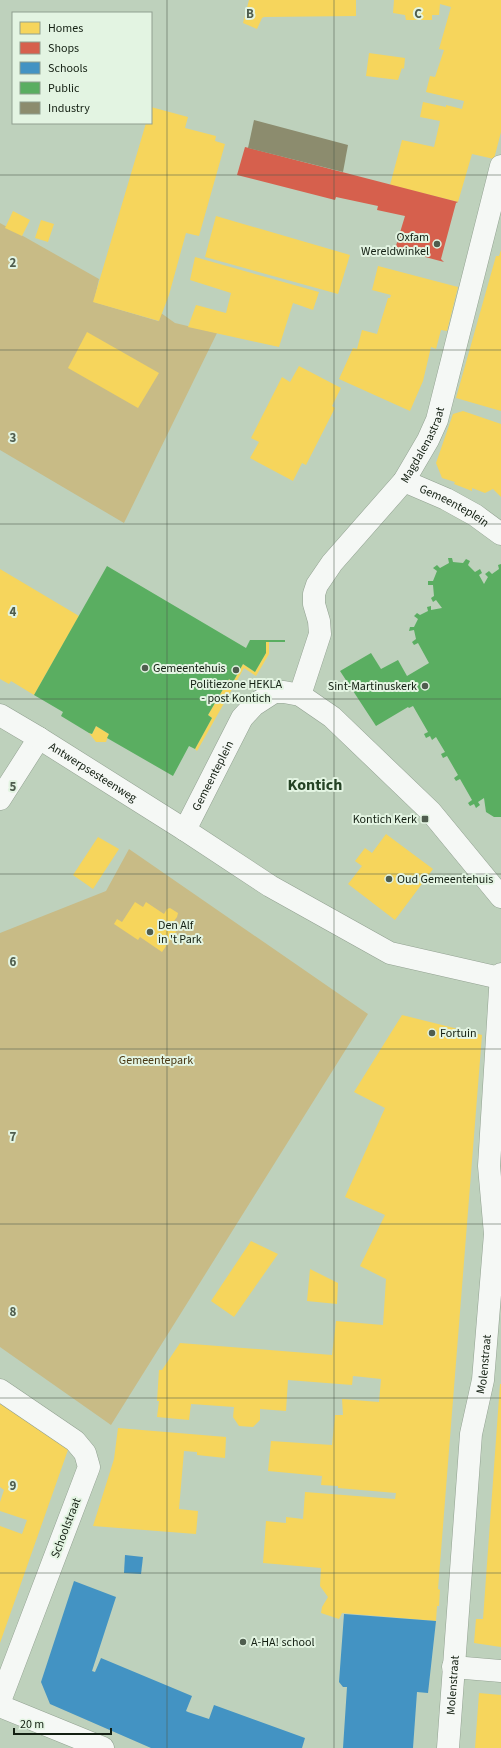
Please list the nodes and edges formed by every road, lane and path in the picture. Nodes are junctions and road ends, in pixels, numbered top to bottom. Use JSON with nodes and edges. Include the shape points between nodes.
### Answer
{"nodes":[{"id":1,"x":501,"y":166,"type":"edge"},
{"id":2,"x":404,"y":481,"type":"junction"},
{"id":3,"x":501,"y":534,"type":"edge"},
{"id":4,"x":300,"y":696,"type":"junction"},
{"id":5,"x":0,"y":715,"type":"edge"},
{"id":6,"x":39,"y":738,"type":"junction"},
{"id":7,"x":0,"y":799,"type":"edge"},
{"id":8,"x":185,"y":830,"type":"junction"},
{"id":9,"x":501,"y":897,"type":"edge"},
{"id":10,"x":501,"y":976,"type":"edge"},
{"id":11,"x":0,"y":1390,"type":"edge"},
{"id":12,"x":453,"y":1666,"type":"junction"},
{"id":13,"x":501,"y":1671,"type":"edge"},
{"id":14,"x":0,"y":1701,"type":"edge"},
{"id":15,"x":0,"y":1706,"type":"edge"},
{"id":16,"x":102,"y":1748,"type":"edge"},
{"id":17,"x":448,"y":1748,"type":"edge"}],
"edges":[{"from":1,"to":2,"type":"street","name":"Magdalenastraat","via":[[437,420]]},
{"from":2,"to":3,"type":"street","name":"Gemeenteplein","via":[[470,512]]},
{"from":2,"to":4,"type":"street","name":"Magdalenastraat","via":[[332,563],[317,585],[314,604],[320,634]]},
{"from":4,"to":8,"type":"street","name":"Gemeenteplein","via":[[274,692],[254,705],[242,718]]},
{"from":4,"to":9,"type":"street","name":"Gemeenteplein","via":[[332,717],[431,812]]},
{"from":5,"to":6,"type":"street","name":"Antwerpsesteenweg"},
{"from":6,"to":7,"type":"street"},
{"from":6,"to":8,"type":"street","name":"Antwerpsesteenweg"},
{"from":8,"to":10,"type":"street","via":[[270,886],[390,954]]},
{"from":10,"to":12,"type":"street","name":"Molenstraat","via":[[490,1166],[495,1234],[483,1380],[471,1434]]},
{"from":11,"to":14,"type":"street","name":"Schoolstraat","via":[[75,1442],[85,1453],[89,1467]]},
{"from":12,"to":13,"type":"street"},
{"from":12,"to":17,"type":"street","name":"Molenstraat"},
{"from":15,"to":16,"type":"street"}]}
